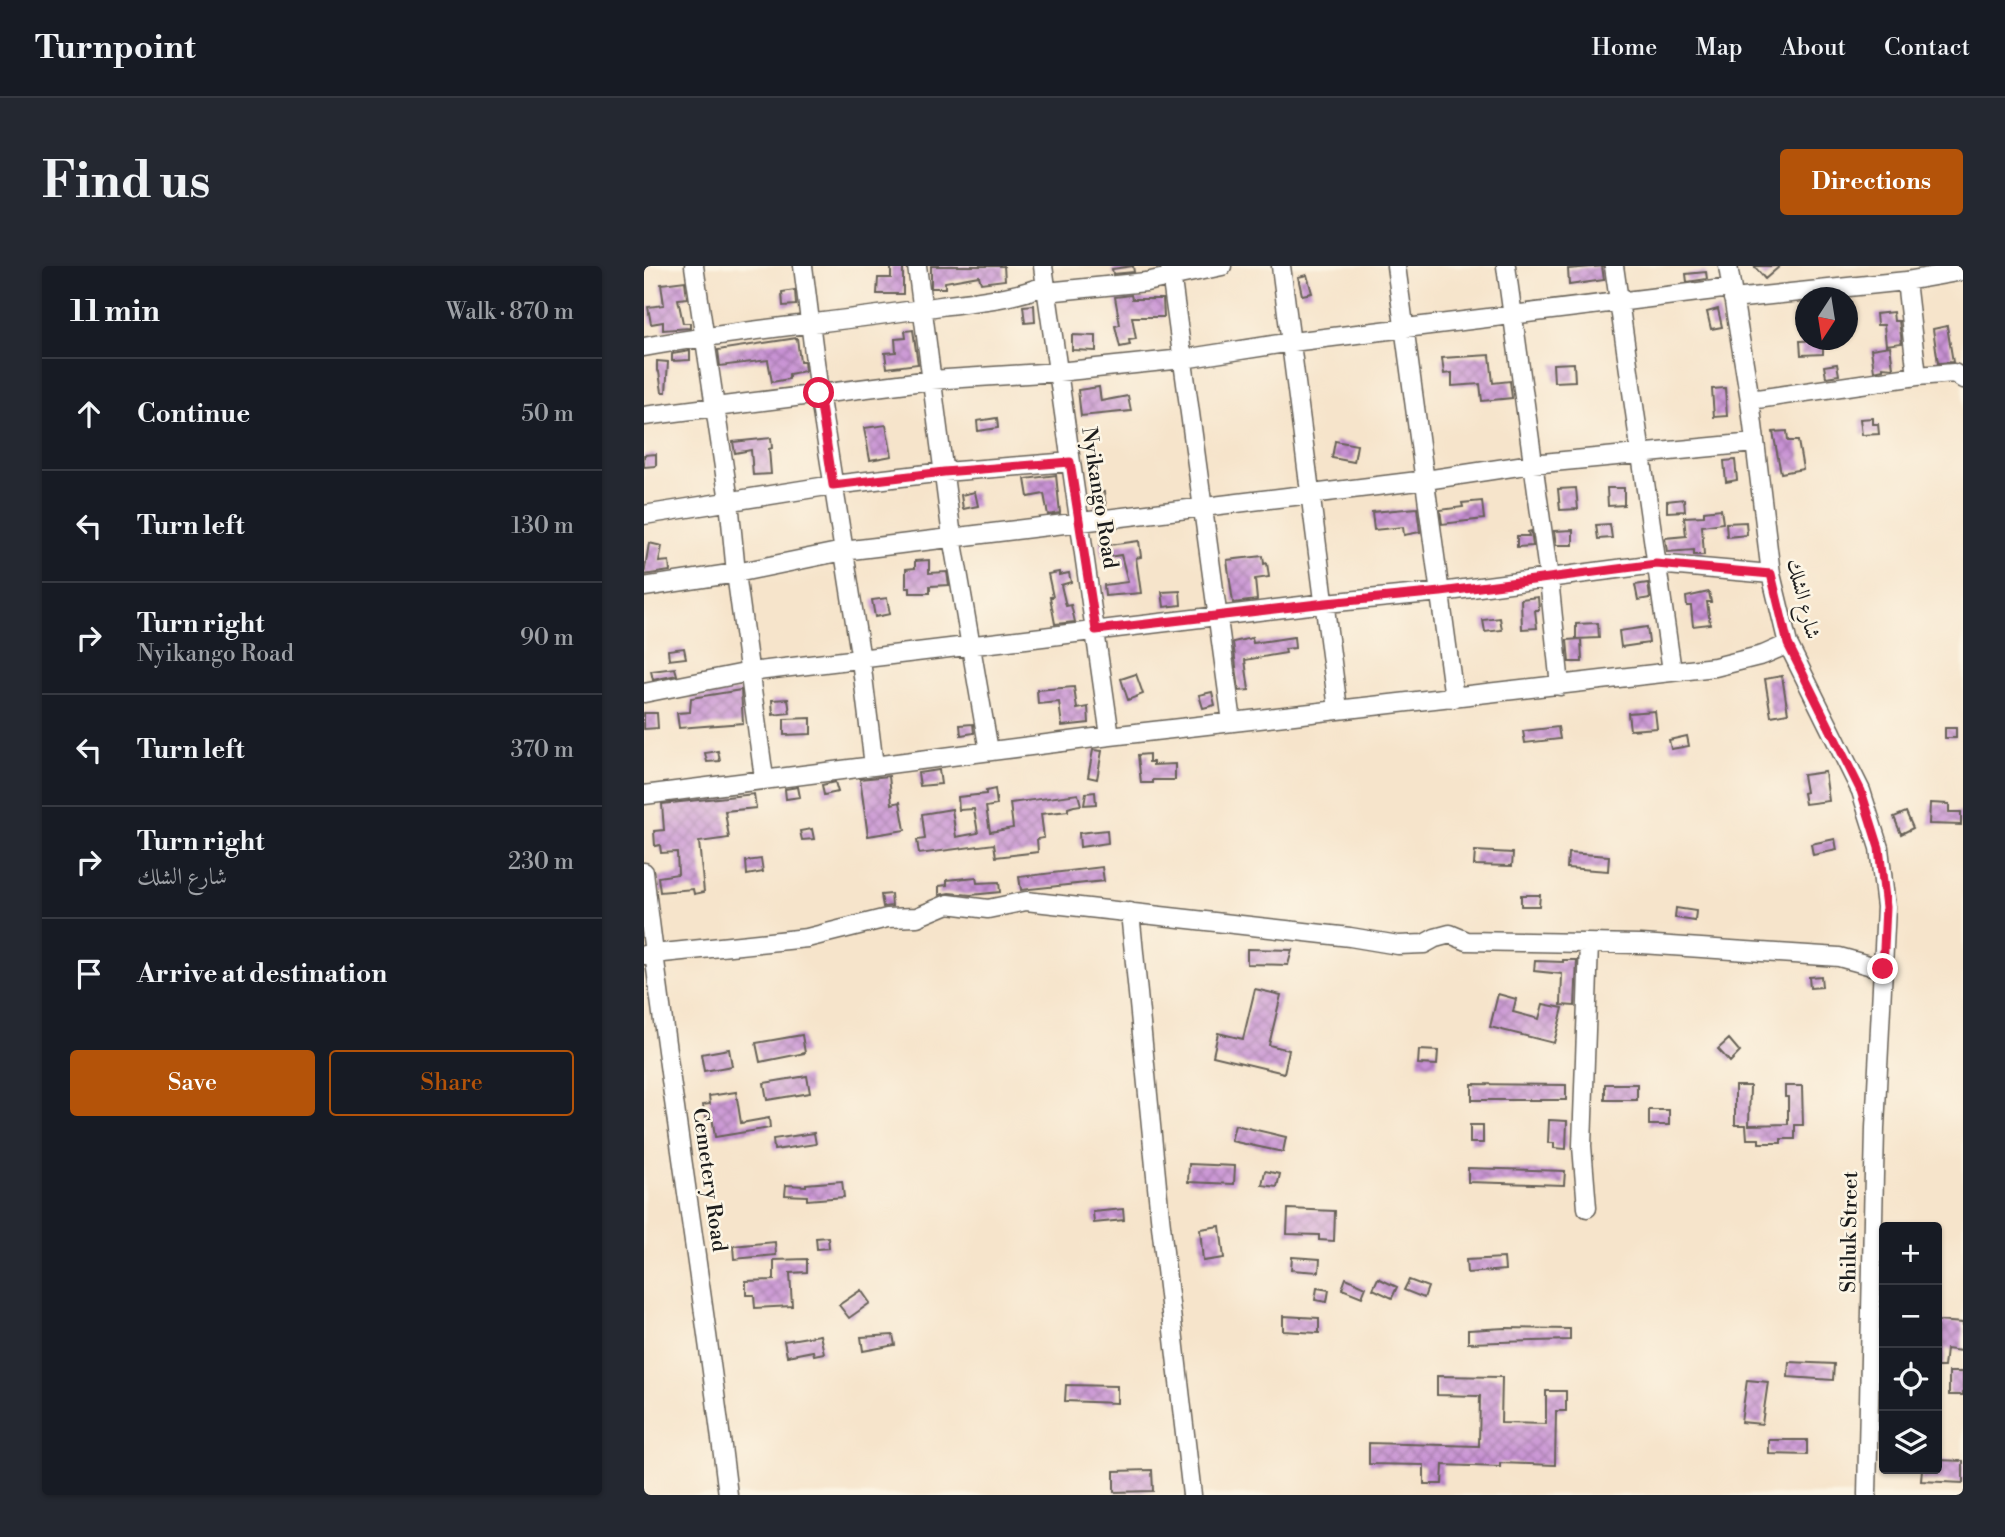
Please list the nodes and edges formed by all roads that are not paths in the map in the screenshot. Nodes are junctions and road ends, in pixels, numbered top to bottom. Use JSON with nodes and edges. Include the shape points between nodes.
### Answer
{"nodes":[{"id":1,"x":694,"y":266,"type":"edge"},
{"id":2,"x":803,"y":266,"type":"edge"},
{"id":3,"x":917,"y":266,"type":"edge"},
{"id":4,"x":1043,"y":266,"type":"edge"},
{"id":5,"x":1222,"y":266,"type":"edge"},
{"id":6,"x":1280,"y":266,"type":"edge"},
{"id":7,"x":1396,"y":266,"type":"edge"},
{"id":8,"x":1506,"y":266,"type":"edge"},
{"id":9,"x":1614,"y":266,"type":"edge"},
{"id":10,"x":1728,"y":266,"type":"edge"},
{"id":11,"x":1170,"y":270,"type":"edge"},
{"id":12,"x":1963,"y":271,"type":"edge"},
{"id":13,"x":1906,"y":281,"type":"junction"},
{"id":14,"x":1046,"y":289,"type":"junction"},
{"id":15,"x":1732,"y":294,"type":"junction"},
{"id":16,"x":1619,"y":303,"type":"junction"},
{"id":17,"x":922,"y":309,"type":"junction"},
{"id":18,"x":1513,"y":317,"type":"junction"},
{"id":19,"x":811,"y":323,"type":"junction"},
{"id":20,"x":1405,"y":328,"type":"junction"},
{"id":21,"x":703,"y":336,"type":"junction"},
{"id":22,"x":1292,"y":342,"type":"junction"},
{"id":23,"x":644,"y":347,"type":"edge"},
{"id":24,"x":1183,"y":359,"type":"junction"},
{"id":25,"x":1058,"y":372,"type":"junction"},
{"id":26,"x":1917,"y":376,"type":"junction"},
{"id":27,"x":1963,"y":379,"type":"edge"},
{"id":28,"x":931,"y":380,"type":"junction"},
{"id":29,"x":819,"y":393,"type":"junction"},
{"id":30,"x":1750,"y":400,"type":"junction"},
{"id":31,"x":714,"y":406,"type":"junction"},
{"id":32,"x":644,"y":416,"type":"edge"},
{"id":33,"x":1754,"y":443,"type":"junction"},
{"id":34,"x":1640,"y":454,"type":"junction"},
{"id":35,"x":1070,"y":462,"type":"junction"},
{"id":36,"x":1532,"y":464,"type":"junction"},
{"id":37,"x":944,"y":472,"type":"junction"},
{"id":38,"x":1426,"y":480,"type":"junction"},
{"id":39,"x":833,"y":485,"type":"junction"},
{"id":40,"x":1311,"y":494,"type":"junction"},
{"id":41,"x":729,"y":501,"type":"junction"},
{"id":42,"x":1203,"y":507,"type":"junction"},
{"id":43,"x":644,"y":515,"type":"edge"},
{"id":44,"x":1080,"y":522,"type":"junction"},
{"id":45,"x":952,"y":537,"type":"junction"},
{"id":46,"x":843,"y":551,"type":"junction"},
{"id":47,"x":1656,"y":564,"type":"junction"},
{"id":48,"x":736,"y":573,"type":"junction"},
{"id":49,"x":1771,"y":574,"type":"junction"},
{"id":50,"x":1549,"y":579,"type":"junction"},
{"id":51,"x":644,"y":587,"type":"edge"},
{"id":52,"x":1441,"y":592,"type":"junction"},
{"id":53,"x":1326,"y":603,"type":"junction"},
{"id":54,"x":1219,"y":615,"type":"junction"},
{"id":55,"x":1096,"y":630,"type":"junction"},
{"id":56,"x":1788,"y":644,"type":"junction"},
{"id":57,"x":971,"y":646,"type":"junction"},
{"id":58,"x":861,"y":660,"type":"junction"},
{"id":59,"x":1672,"y":671,"type":"junction"},
{"id":60,"x":750,"y":672,"type":"junction"},
{"id":61,"x":1560,"y":686,"type":"junction"},
{"id":62,"x":644,"y":693,"type":"edge"},
{"id":63,"x":1454,"y":698,"type":"junction"},
{"id":64,"x":1338,"y":709,"type":"junction"},
{"id":65,"x":1231,"y":722,"type":"junction"},
{"id":66,"x":1110,"y":736,"type":"junction"},
{"id":67,"x":989,"y":751,"type":"junction"},
{"id":68,"x":874,"y":766,"type":"junction"},
{"id":69,"x":764,"y":778,"type":"junction"},
{"id":70,"x":644,"y":795,"type":"edge"},
{"id":71,"x":644,"y":872,"type":"edge"},
{"id":72,"x":1130,"y":912,"type":"junction"},
{"id":73,"x":1589,"y":944,"type":"junction"},
{"id":74,"x":649,"y":954,"type":"edge"},
{"id":75,"x":1883,"y":969,"type":"junction"},
{"id":76,"x":1587,"y":1208,"type":"dead end"},
{"id":77,"x":728,"y":1495,"type":"edge"},
{"id":78,"x":1192,"y":1495,"type":"edge"},
{"id":79,"x":1857,"y":1495,"type":"edge"},
{"id":80,"x":1867,"y":1495,"type":"edge"}],
"edges":[{"from":1,"to":21,"type":"street"},
{"from":2,"to":19,"type":"street"},
{"from":3,"to":17,"type":"street"},
{"from":4,"to":14,"type":"street","name":"Nyikango Road"},
{"from":5,"to":11,"type":"street"},
{"from":6,"to":22,"type":"street"},
{"from":7,"to":20,"type":"street"},
{"from":8,"to":18,"type":"street"},
{"from":9,"to":16,"type":"street"},
{"from":10,"to":15,"type":"street","name":"شارع الشلك"},
{"from":11,"to":14,"type":"street","via":[[1146,282]]},
{"from":11,"to":24,"type":"street"},
{"from":12,"to":13,"type":"street"},
{"from":13,"to":15,"type":"street"},
{"from":13,"to":26,"type":"street"},
{"from":14,"to":17,"type":"street"},
{"from":14,"to":25,"type":"street","name":"Nyikango Road"},
{"from":15,"to":16,"type":"street"},
{"from":15,"to":30,"type":"street","name":"شارع الشلك"},
{"from":16,"to":18,"type":"street"},
{"from":16,"to":34,"type":"street"},
{"from":17,"to":19,"type":"street"},
{"from":17,"to":28,"type":"street"},
{"from":18,"to":20,"type":"street"},
{"from":18,"to":36,"type":"street"},
{"from":19,"to":21,"type":"street"},
{"from":19,"to":29,"type":"street"},
{"from":20,"to":22,"type":"street"},
{"from":20,"to":38,"type":"street"},
{"from":21,"to":23,"type":"street"},
{"from":21,"to":31,"type":"street"},
{"from":22,"to":24,"type":"street"},
{"from":22,"to":40,"type":"street"},
{"from":24,"to":25,"type":"street"},
{"from":24,"to":42,"type":"street"},
{"from":25,"to":28,"type":"street"},
{"from":25,"to":35,"type":"street","name":"Nyikango Road"},
{"from":26,"to":27,"type":"street","via":[[1954,373]]},
{"from":26,"to":30,"type":"street"},
{"from":28,"to":29,"type":"street"},
{"from":28,"to":37,"type":"street"},
{"from":29,"to":31,"type":"street"},
{"from":29,"to":39,"type":"street"},
{"from":30,"to":33,"type":"street","name":"شارع الشلك"},
{"from":31,"to":32,"type":"street"},
{"from":31,"to":41,"type":"street"},
{"from":33,"to":34,"type":"street"},
{"from":33,"to":49,"type":"street","name":"شارع الشلك"},
{"from":34,"to":36,"type":"street"},
{"from":34,"to":47,"type":"street"},
{"from":35,"to":37,"type":"street"},
{"from":35,"to":44,"type":"street","name":"Nyikango Road"},
{"from":36,"to":38,"type":"street"},
{"from":36,"to":50,"type":"street"},
{"from":37,"to":39,"type":"street"},
{"from":37,"to":45,"type":"street"},
{"from":38,"to":40,"type":"street"},
{"from":38,"to":52,"type":"street"},
{"from":39,"to":41,"type":"street"},
{"from":39,"to":46,"type":"street"},
{"from":40,"to":42,"type":"street"},
{"from":40,"to":53,"type":"street"},
{"from":41,"to":43,"type":"street"},
{"from":41,"to":48,"type":"street"},
{"from":42,"to":44,"type":"street"},
{"from":42,"to":54,"type":"street"},
{"from":44,"to":45,"type":"street"},
{"from":44,"to":55,"type":"street","name":"Nyikango Road"},
{"from":45,"to":46,"type":"street"},
{"from":45,"to":57,"type":"street"},
{"from":46,"to":48,"type":"street"},
{"from":46,"to":58,"type":"street"},
{"from":47,"to":49,"type":"street"},
{"from":47,"to":50,"type":"street"},
{"from":47,"to":59,"type":"street"},
{"from":48,"to":51,"type":"street"},
{"from":48,"to":60,"type":"street"},
{"from":49,"to":56,"type":"street","name":"شارع الشلك"},
{"from":50,"to":52,"type":"street"},
{"from":50,"to":61,"type":"street"},
{"from":52,"to":53,"type":"street"},
{"from":52,"to":63,"type":"street"},
{"from":53,"to":54,"type":"street"},
{"from":53,"to":64,"type":"street"},
{"from":54,"to":55,"type":"street"},
{"from":54,"to":65,"type":"street"},
{"from":55,"to":57,"type":"street"},
{"from":55,"to":66,"type":"street","name":"Nyikango Road"},
{"from":56,"to":59,"type":"street","via":[[1715,667]]},
{"from":56,"to":75,"type":"street","name":"شارع الشلك","via":[[1861,791],[1879,848],[1886,907]]},
{"from":57,"to":58,"type":"street"},
{"from":57,"to":67,"type":"street"},
{"from":58,"to":60,"type":"street"},
{"from":58,"to":68,"type":"street"},
{"from":59,"to":61,"type":"street"},
{"from":60,"to":62,"type":"street"},
{"from":60,"to":69,"type":"street"},
{"from":61,"to":63,"type":"street"},
{"from":63,"to":64,"type":"street"},
{"from":64,"to":65,"type":"street"},
{"from":65,"to":66,"type":"street"},
{"from":66,"to":67,"type":"street"},
{"from":67,"to":68,"type":"street"},
{"from":68,"to":69,"type":"street"},
{"from":69,"to":70,"type":"street"},
{"from":71,"to":74,"type":"street","name":"Cemetery Road"},
{"from":72,"to":73,"type":"street","via":[[1398,945],[1424,944],[1450,934],[1467,942]]},
{"from":72,"to":74,"type":"street","via":[[1026,901],[988,909],[948,904],[917,917],[887,918],[807,938]]},
{"from":72,"to":78,"type":"street"},
{"from":73,"to":75,"type":"street","via":[[1839,957]]},
{"from":73,"to":76,"type":"street","via":[[1582,1146]]},
{"from":74,"to":77,"type":"street","name":"Cemetery Road","via":[[709,1336]]},
{"from":75,"to":80,"type":"street","name":"Shiluk Street"},
{"from":79,"to":80,"type":"street"}]}
